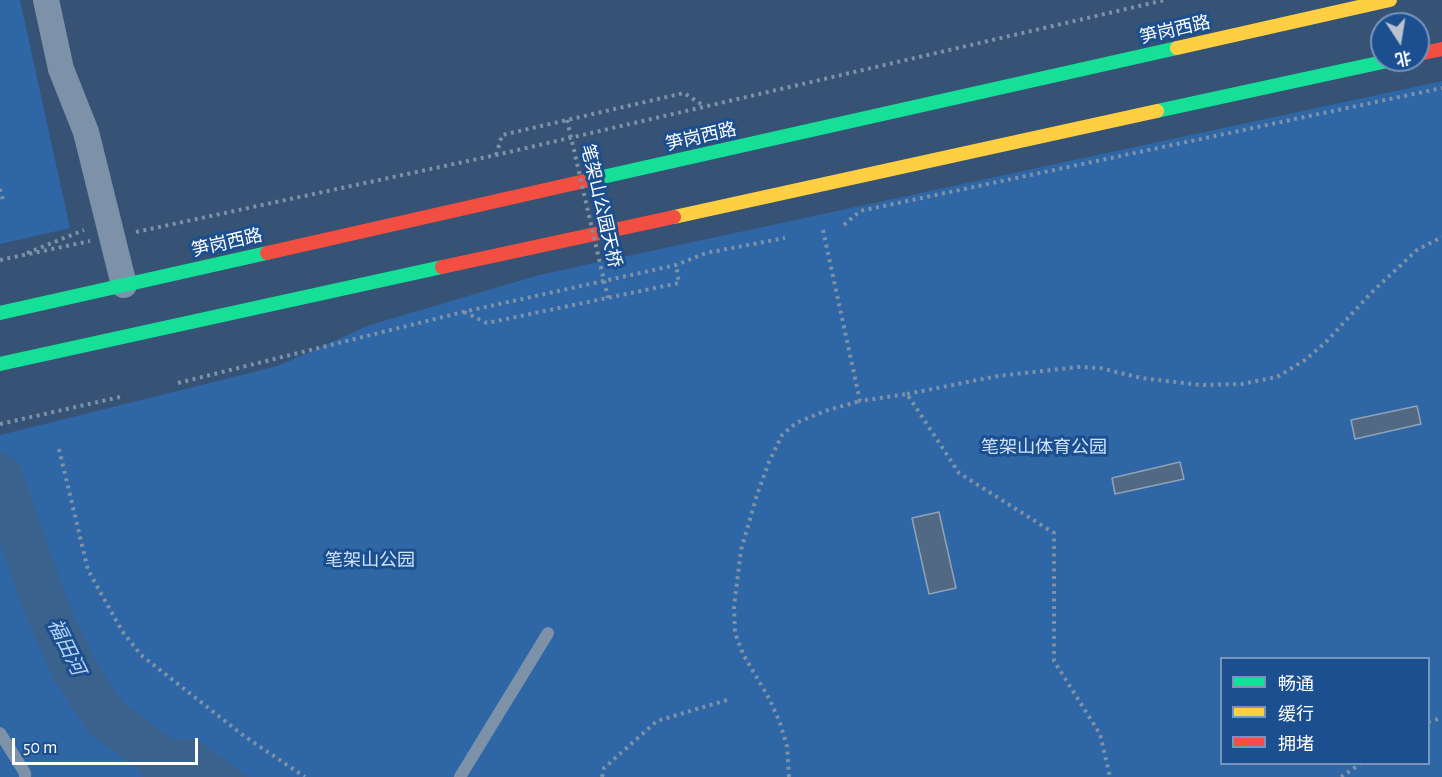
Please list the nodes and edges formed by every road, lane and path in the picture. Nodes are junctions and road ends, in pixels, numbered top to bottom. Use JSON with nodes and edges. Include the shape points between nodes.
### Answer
{"nodes":[{"id":1,"x":46,"y":0,"type":"edge"},
{"id":2,"x":1165,"y":0,"type":"edge"},
{"id":3,"x":1390,"y":0,"type":"edge"},
{"id":4,"x":1370,"y":65,"type":"edge"},
{"id":5,"x":1442,"y":88,"type":"edge"},
{"id":6,"x":705,"y":107,"type":"junction"},
{"id":7,"x":567,"y":120,"type":"junction"},
{"id":8,"x":496,"y":155,"type":"junction"},
{"id":9,"x":0,"y":189,"type":"edge"},
{"id":10,"x":3,"y":200,"type":"dead end"},
{"id":11,"x":844,"y":225,"type":"dead end"},
{"id":12,"x":110,"y":229,"type":"junction"},
{"id":13,"x":823,"y":230,"type":"dead end"},
{"id":14,"x":1442,"y":237,"type":"edge"},
{"id":15,"x":785,"y":238,"type":"dead end"},
{"id":16,"x":20,"y":256,"type":"junction"},
{"id":17,"x":0,"y":260,"type":"edge"},
{"id":18,"x":676,"y":265,"type":"junction"},
{"id":19,"x":124,"y":285,"type":"junction"},
{"id":20,"x":608,"y":298,"type":"junction"},
{"id":21,"x":0,"y":312,"type":"edge"},
{"id":22,"x":463,"y":312,"type":"junction"},
{"id":23,"x":0,"y":366,"type":"edge"},
{"id":24,"x":178,"y":383,"type":"dead end"},
{"id":25,"x":907,"y":394,"type":"junction"},
{"id":26,"x":120,"y":397,"type":"dead end"},
{"id":27,"x":860,"y":401,"type":"junction"},
{"id":28,"x":0,"y":424,"type":"edge"},
{"id":29,"x":58,"y":449,"type":"dead end"},
{"id":30,"x":548,"y":633,"type":"dead end"},
{"id":31,"x":727,"y":700,"type":"dead end"},
{"id":32,"x":0,"y":733,"type":"edge"},
{"id":33,"x":1359,"y":765,"type":"edge"},
{"id":34,"x":25,"y":777,"type":"edge"},
{"id":35,"x":305,"y":777,"type":"edge"},
{"id":36,"x":460,"y":777,"type":"edge"},
{"id":37,"x":602,"y":777,"type":"edge"},
{"id":38,"x":789,"y":777,"type":"edge"},
{"id":39,"x":1110,"y":777,"type":"edge"},
{"id":40,"x":1341,"y":777,"type":"edge"}],
"edges":[{"from":1,"to":12,"type":"street","via":[[62,69],[86,132]]},
{"from":2,"to":6,"type":"path"},
{"from":3,"to":19,"type":"main road","name":"笋岗西路","via":[[190,275]]},
{"from":4,"to":23,"type":"main road","via":[[199,316]]},
{"from":5,"to":11,"type":"path","via":[[860,211]]},
{"from":6,"to":7,"type":"path","via":[[684,93]]},
{"from":6,"to":8,"type":"path"},
{"from":7,"to":8,"type":"path","via":[[502,135]]},
{"from":7,"to":20,"type":"path","name":"笔架山公园天桥","bridge":true},
{"from":8,"to":12,"type":"path"},
{"from":9,"to":10,"type":"path"},
{"from":12,"to":16,"type":"path"},
{"from":12,"to":16,"type":"path","via":[[59,239]]},
{"from":12,"to":19,"type":"street"},
{"from":13,"to":27,"type":"path"},
{"from":14,"to":25,"type":"path","via":[[1417,250],[1326,342],[1277,376],[1242,384],[1201,385],[1078,367],[998,376]]},
{"from":15,"to":18,"type":"path","via":[[706,253]]},
{"from":16,"to":17,"type":"path"},
{"from":18,"to":20,"type":"path","via":[[679,283]]},
{"from":18,"to":22,"type":"path"},
{"from":19,"to":21,"type":"main road","name":"笋岗西路"},
{"from":20,"to":22,"type":"path","via":[[487,323]]},
{"from":22,"to":24,"type":"path"},
{"from":25,"to":27,"type":"path"},
{"from":25,"to":39,"type":"path","via":[[959,473],[1054,533],[1054,661],[1100,734]]},
{"from":26,"to":28,"type":"path"},
{"from":27,"to":38,"type":"path","via":[[796,423],[782,435],[757,495],[741,550],[735,633],[780,723],[787,746]]},
{"from":29,"to":35,"type":"path","via":[[87,570],[122,631],[141,655],[244,736]]},
{"from":30,"to":36,"type":"lane"},
{"from":31,"to":37,"type":"path","via":[[657,721],[604,768]]},
{"from":32,"to":34,"type":"lane"},
{"from":33,"to":40,"type":"path"}]}
